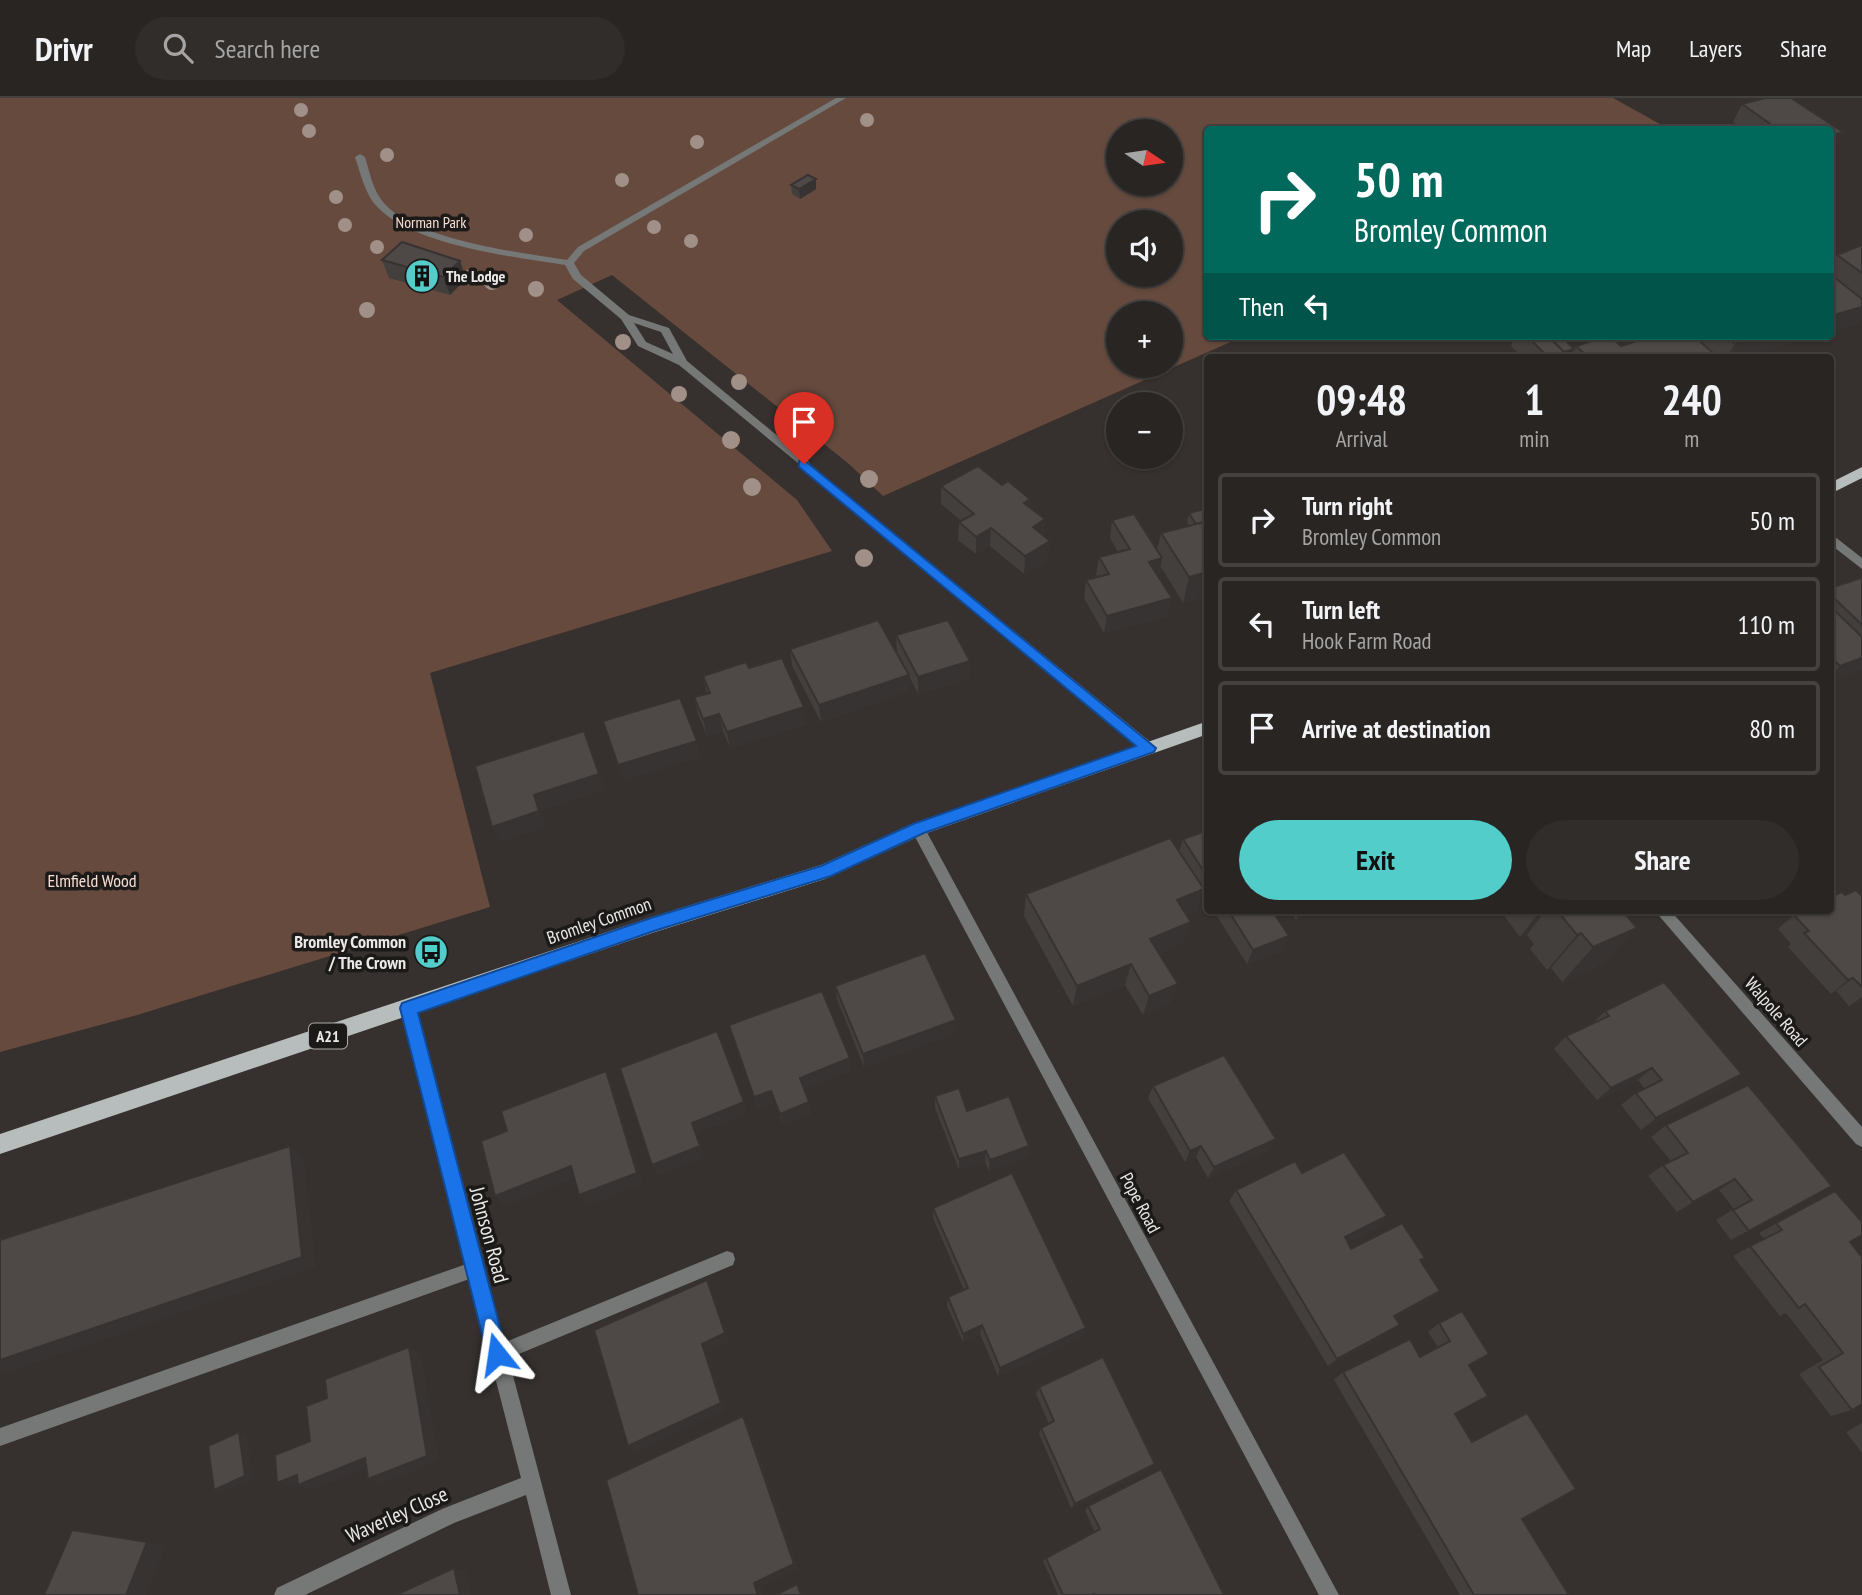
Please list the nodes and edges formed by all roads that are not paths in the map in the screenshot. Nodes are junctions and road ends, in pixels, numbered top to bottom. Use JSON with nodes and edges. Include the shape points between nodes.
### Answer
{"nodes":[{"id":1,"x":842,"y":98,"type":"edge"},
{"id":2,"x":360,"y":157,"type":"dead end"},
{"id":3,"x":569,"y":263,"type":"junction"},
{"id":4,"x":625,"y":317,"type":"junction"},
{"id":5,"x":682,"y":363,"type":"junction"},
{"id":6,"x":1862,"y":472,"type":"edge"},
{"id":7,"x":1834,"y":487,"type":"edge"},
{"id":8,"x":1834,"y":540,"type":"edge"},
{"id":9,"x":1862,"y":565,"type":"edge"},
{"id":10,"x":1204,"y":728,"type":"edge"},
{"id":11,"x":1148,"y":748,"type":"junction"},
{"id":12,"x":918,"y":829,"type":"junction"},
{"id":13,"x":1665,"y":914,"type":"edge"},
{"id":14,"x":408,"y":1008,"type":"junction"},
{"id":15,"x":1862,"y":1139,"type":"edge"},
{"id":16,"x":0,"y":1144,"type":"edge"},
{"id":17,"x":727,"y":1259,"type":"dead end"},
{"id":18,"x":475,"y":1269,"type":"junction"},
{"id":19,"x":497,"y":1354,"type":"junction"},
{"id":20,"x":0,"y":1437,"type":"edge"},
{"id":21,"x":532,"y":1483,"type":"junction"},
{"id":22,"x":284,"y":1595,"type":"edge"},
{"id":23,"x":561,"y":1595,"type":"edge"},
{"id":24,"x":1329,"y":1595,"type":"edge"}],
"edges":[{"from":1,"to":3,"type":"street","via":[[581,249]]},
{"from":2,"to":3,"type":"street","via":[[377,201],[411,227],[504,253]]},
{"from":3,"to":4,"type":"street","via":[[577,277]]},
{"from":4,"to":5,"type":"street","via":[[642,344]]},
{"from":4,"to":5,"type":"street","via":[[665,330]]},
{"from":5,"to":11,"type":"street"},
{"from":6,"to":7,"type":"main road"},
{"from":8,"to":9,"type":"street"},
{"from":10,"to":11,"type":"main road","name":"Bromley Common","number":"A21"},
{"from":11,"to":12,"type":"main road","name":"Bromley Common","number":"A21"},
{"from":12,"to":14,"type":"main road","name":"Bromley Common","number":"A21","via":[[825,871]]},
{"from":12,"to":24,"type":"street","name":"Pope Road"},
{"from":13,"to":15,"type":"street","name":"Walpole Road"},
{"from":14,"to":16,"type":"main road","name":"Bromley Common","number":"A21"},
{"from":14,"to":18,"type":"street","name":"Johnson Road"},
{"from":17,"to":19,"type":"street"},
{"from":18,"to":19,"type":"street","name":"Johnson Road"},
{"from":18,"to":20,"type":"street"},
{"from":19,"to":21,"type":"street","name":"Johnson Road"},
{"from":21,"to":22,"type":"street","name":"Waverley Close","via":[[449,1516]]},
{"from":21,"to":23,"type":"street","name":"Johnson Road"}]}
